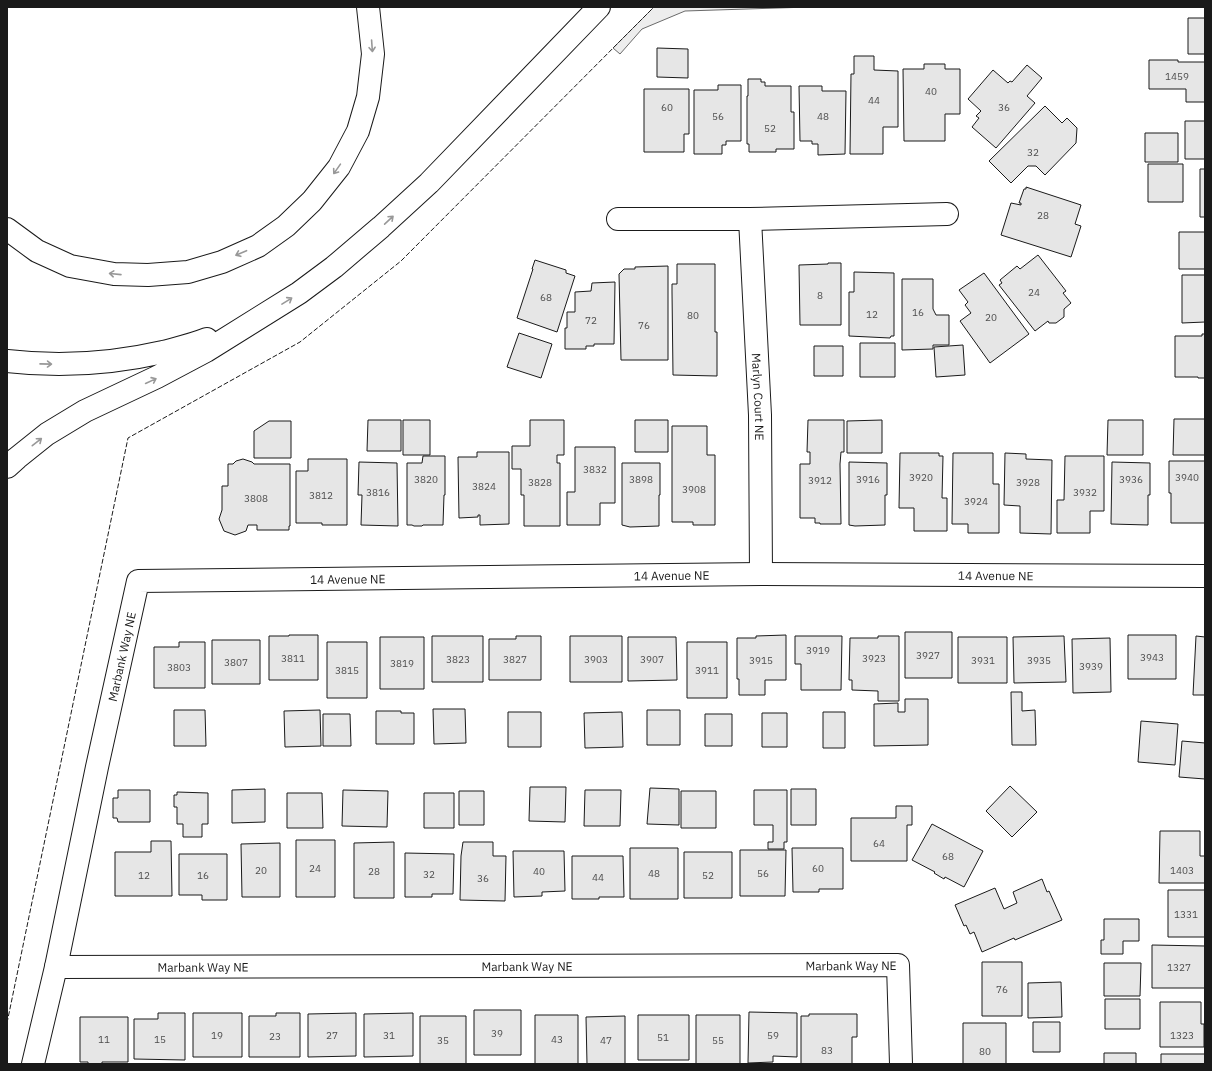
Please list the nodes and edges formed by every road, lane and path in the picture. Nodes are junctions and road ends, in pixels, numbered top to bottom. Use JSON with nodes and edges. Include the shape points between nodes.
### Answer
{"nodes":[{"id":1,"x":368,"y":7,"type":"edge"},
{"id":2,"x":599,"y":7,"type":"edge"},
{"id":3,"x":947,"y":214,"type":"dead end"},
{"id":4,"x":618,"y":219,"type":"dead end"},
{"id":5,"x":750,"y":219,"type":"junction"},
{"id":6,"x":7,"y":229,"type":"edge"},
{"id":7,"x":259,"y":318,"type":"junction"},
{"id":8,"x":7,"y":361,"type":"edge"},
{"id":9,"x":7,"y":467,"type":"edge"},
{"id":10,"x":761,"y":574,"type":"junction"},
{"id":11,"x":1205,"y":576,"type":"edge"},
{"id":12,"x":138,"y":581,"type":"joint"},
{"id":13,"x":56,"y":967,"type":"junction"},
{"id":14,"x":33,"y":1064,"type":"edge"},
{"id":15,"x":901,"y":1064,"type":"edge"}],
"edges":[{"from":1,"to":6,"type":"main road","one_way":true,"via":[[373,54],[368,96],[358,131],[339,167],[312,201],[286,226],[258,246],[222,262],[188,272],[114,274],[70,266],[37,251]]},
{"from":7,"to":2,"type":"main road","one_way":true,"via":[[334,267],[381,227],[429,182]]},
{"from":3,"to":5,"type":"main road"},
{"from":4,"to":5,"type":"main road"},
{"from":5,"to":10,"type":"main road","name":"Marlyn Court NE","via":[[760,415]]},
{"from":8,"to":7,"type":"main road","one_way":true,"via":[[72,365],[109,362],[192,345]]},
{"from":9,"to":7,"type":"main road","one_way":true,"via":[[47,434],[85,411],[157,378]]},
{"from":10,"to":11,"type":"main road","name":"14 Avenue NE"},
{"from":10,"to":12,"type":"main road","name":"14 Avenue NE"},
{"from":12,"to":13,"type":"main road","name":"Marbank Way NE","via":[[96,767]]},
{"from":13,"to":14,"type":"main road","name":"Marbank Way NE"},
{"from":13,"to":15,"type":"main road","name":"Marbank Way NE","via":[[898,965]]}]}
